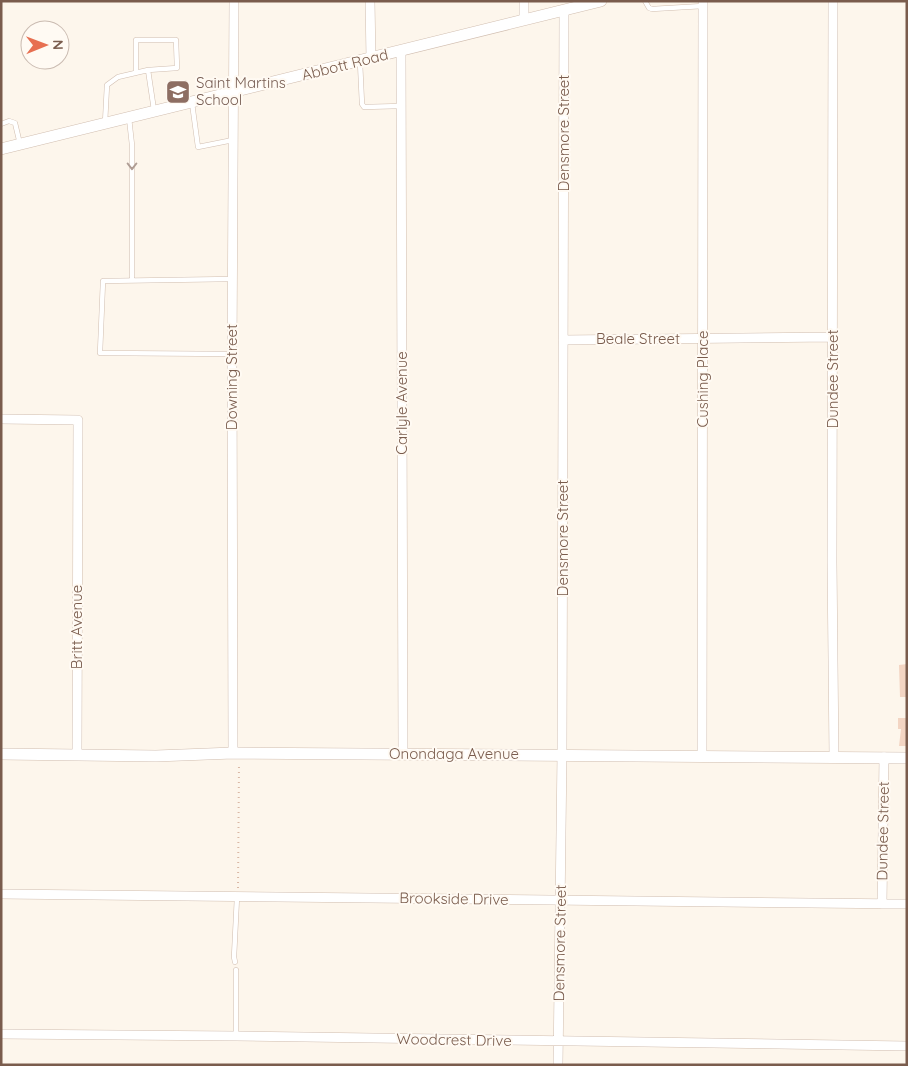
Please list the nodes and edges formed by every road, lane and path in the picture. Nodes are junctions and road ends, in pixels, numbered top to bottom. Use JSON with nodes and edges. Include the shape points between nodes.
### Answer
{"nodes":[{"id":1,"x":234,"y":1,"type":"edge"},
{"id":2,"x":370,"y":1,"type":"edge"},
{"id":3,"x":524,"y":1,"type":"edge"},
{"id":4,"x":601,"y":1,"type":"edge"},
{"id":5,"x":645,"y":1,"type":"edge"},
{"id":6,"x":833,"y":1,"type":"edge"},
{"id":7,"x":683,"y":4,"type":"edge"},
{"id":8,"x":703,"y":4,"type":"edge"},
{"id":9,"x":564,"y":10,"type":"junction"},
{"id":10,"x":524,"y":20,"type":"junction"},
{"id":11,"x":401,"y":51,"type":"junction"},
{"id":12,"x":365,"y":60,"type":"junction"},
{"id":13,"x":148,"y":70,"type":"junction"},
{"id":14,"x":136,"y":73,"type":"junction"},
{"id":15,"x":234,"y":93,"type":"junction"},
{"id":16,"x":192,"y":103,"type":"junction"},
{"id":17,"x":401,"y":106,"type":"junction"},
{"id":18,"x":154,"y":112,"type":"junction"},
{"id":19,"x":129,"y":118,"type":"junction"},
{"id":20,"x":1,"y":124,"type":"edge"},
{"id":21,"x":105,"y":124,"type":"junction"},
{"id":22,"x":234,"y":140,"type":"junction"},
{"id":23,"x":21,"y":145,"type":"junction"},
{"id":24,"x":1,"y":149,"type":"edge"},
{"id":25,"x":232,"y":279,"type":"junction"},
{"id":26,"x":132,"y":280,"type":"junction"},
{"id":27,"x":833,"y":337,"type":"junction"},
{"id":28,"x":704,"y":339,"type":"junction"},
{"id":29,"x":563,"y":340,"type":"junction"},
{"id":30,"x":232,"y":354,"type":"junction"},
{"id":31,"x":1,"y":419,"type":"edge"},
{"id":32,"x":233,"y":753,"type":"junction"},
{"id":33,"x":1,"y":754,"type":"edge"},
{"id":34,"x":403,"y":754,"type":"junction"},
{"id":35,"x":562,"y":754,"type":"junction"},
{"id":36,"x":77,"y":755,"type":"junction"},
{"id":37,"x":702,"y":756,"type":"junction"},
{"id":38,"x":834,"y":757,"type":"junction"},
{"id":39,"x":884,"y":757,"type":"junction"},
{"id":40,"x":907,"y":758,"type":"edge"},
{"id":41,"x":1,"y":894,"type":"edge"},
{"id":42,"x":237,"y":897,"type":"junction"},
{"id":43,"x":561,"y":901,"type":"junction"},
{"id":44,"x":882,"y":904,"type":"junction"},
{"id":45,"x":907,"y":904,"type":"edge"},
{"id":46,"x":235,"y":962,"type":"dead end"},
{"id":47,"x":236,"y":970,"type":"dead end"},
{"id":48,"x":1,"y":1034,"type":"edge"},
{"id":49,"x":236,"y":1036,"type":"junction"},
{"id":50,"x":558,"y":1042,"type":"junction"},
{"id":51,"x":907,"y":1046,"type":"edge"},
{"id":52,"x":558,"y":1065,"type":"edge"}],
"edges":[{"from":1,"to":15,"type":"street","name":"Downing Street"},
{"from":2,"to":12,"type":"street"},
{"from":3,"to":10,"type":"street"},
{"from":4,"to":9,"type":"street","name":"Abbott Road"},
{"from":5,"to":7,"type":"lane","via":[[652,9]]},
{"from":6,"to":27,"type":"street","name":"Dundee Street"},
{"from":7,"to":8,"type":"lane"},
{"from":8,"to":28,"type":"street","name":"Cushing Place"},
{"from":9,"to":10,"type":"street","name":"Abbott Road"},
{"from":9,"to":29,"type":"street","name":"Densmore Street"},
{"from":10,"to":11,"type":"street","name":"Abbott Road"},
{"from":11,"to":12,"type":"street","name":"Abbott Road"},
{"from":11,"to":17,"type":"street","name":"Carlyle Avenue"},
{"from":12,"to":15,"type":"street","name":"Abbott Road"},
{"from":12,"to":17,"type":"lane","via":[[364,107]]},
{"from":13,"to":14,"type":"lane"},
{"from":13,"to":14,"type":"lane","via":[[176,68],[176,40],[136,40]]},
{"from":13,"to":18,"type":"lane"},
{"from":14,"to":21,"type":"lane","via":[[118,77],[107,85]]},
{"from":15,"to":16,"type":"street","name":"Abbott Road"},
{"from":15,"to":22,"type":"street","name":"Downing Street"},
{"from":16,"to":18,"type":"street","name":"Abbott Road"},
{"from":16,"to":22,"type":"lane","via":[[198,147]]},
{"from":17,"to":34,"type":"street","name":"Carlyle Avenue"},
{"from":18,"to":19,"type":"street","name":"Abbott Road"},
{"from":19,"to":21,"type":"street","name":"Abbott Road"},
{"from":19,"to":26,"type":"lane","one_way":true},
{"from":20,"to":23,"type":"lane","via":[[15,123]]},
{"from":21,"to":23,"type":"street","name":"Abbott Road"},
{"from":22,"to":25,"type":"street","name":"Downing Street"},
{"from":23,"to":24,"type":"street","name":"Abbott Road"},
{"from":25,"to":26,"type":"lane"},
{"from":25,"to":30,"type":"street","name":"Downing Street"},
{"from":26,"to":30,"type":"lane","via":[[103,281],[100,353]]},
{"from":27,"to":28,"type":"street","name":"Beale Street"},
{"from":27,"to":38,"type":"street","name":"Dundee Street"},
{"from":28,"to":29,"type":"street","name":"Beale Street"},
{"from":28,"to":37,"type":"street","name":"Cushing Place"},
{"from":29,"to":35,"type":"street","name":"Densmore Street"},
{"from":30,"to":32,"type":"street","name":"Downing Street"},
{"from":31,"to":36,"type":"street","name":"Britt Avenue","via":[[78,420]]},
{"from":32,"to":34,"type":"street","name":"Onondaga Avenue"},
{"from":32,"to":36,"type":"street","name":"Onondaga Avenue"},
{"from":32,"to":42,"type":"path","via":[[239,760]]},
{"from":33,"to":36,"type":"street","name":"Onondaga Avenue"},
{"from":34,"to":35,"type":"street","name":"Onondaga Avenue"},
{"from":35,"to":37,"type":"street","name":"Onondaga Avenue"},
{"from":35,"to":43,"type":"street","name":"Densmore Street"},
{"from":37,"to":38,"type":"street","name":"Onondaga Avenue"},
{"from":38,"to":39,"type":"street","name":"Onondaga Avenue"},
{"from":39,"to":40,"type":"street","name":"Onondaga Avenue"},
{"from":39,"to":44,"type":"street","name":"Dundee Street"},
{"from":41,"to":42,"type":"street","name":"Brookside Drive"},
{"from":42,"to":43,"type":"street","name":"Brookside Drive"},
{"from":42,"to":46,"type":"lane"},
{"from":43,"to":44,"type":"street","name":"Brookside Drive"},
{"from":43,"to":50,"type":"street","name":"Densmore Street"},
{"from":44,"to":45,"type":"street","name":"Brookside Drive"},
{"from":47,"to":49,"type":"lane"},
{"from":48,"to":49,"type":"street","name":"Woodcrest Drive"},
{"from":49,"to":50,"type":"street","name":"Woodcrest Drive"},
{"from":50,"to":51,"type":"street","name":"Woodcrest Drive"},
{"from":50,"to":52,"type":"street","name":"Densmore Street"}]}
